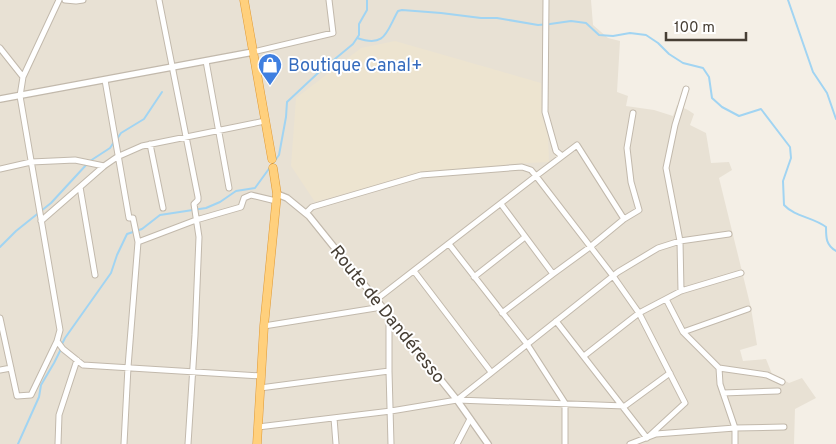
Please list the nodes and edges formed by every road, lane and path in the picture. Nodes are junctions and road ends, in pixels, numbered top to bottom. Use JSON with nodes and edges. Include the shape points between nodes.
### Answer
{"nodes":[{"id":1,"x":59,"y":0,"type":"edge"},
{"id":2,"x":65,"y":0,"type":"edge"},
{"id":3,"x":83,"y":0,"type":"edge"},
{"id":4,"x":159,"y":0,"type":"edge"},
{"id":5,"x":244,"y":0,"type":"edge"},
{"id":6,"x":329,"y":0,"type":"edge"},
{"id":7,"x":546,"y":0,"type":"edge"},
{"id":8,"x":0,"y":48,"type":"edge"},
{"id":9,"x":253,"y":52,"type":"junction"},
{"id":10,"x":206,"y":61,"type":"junction"},
{"id":11,"x":172,"y":67,"type":"junction"},
{"id":12,"x":23,"y":77,"type":"junction"},
{"id":13,"x":105,"y":80,"type":"junction"},
{"id":14,"x":686,"y":89,"type":"dead end"},
{"id":15,"x":20,"y":96,"type":"junction"},
{"id":16,"x":0,"y":99,"type":"edge"},
{"id":17,"x":633,"y":113,"type":"dead end"},
{"id":18,"x":265,"y":121,"type":"junction"},
{"id":19,"x":219,"y":130,"type":"junction"},
{"id":20,"x":185,"y":137,"type":"junction"},
{"id":21,"x":150,"y":144,"type":"junction"},
{"id":22,"x":562,"y":156,"type":"junction"},
{"id":23,"x":117,"y":157,"type":"junction"},
{"id":24,"x":272,"y":159,"type":"dead end"},
{"id":25,"x":31,"y":162,"type":"junction"},
{"id":26,"x":104,"y":166,"type":"junction"},
{"id":27,"x":273,"y":168,"type":"dead end"},
{"id":28,"x":0,"y":169,"type":"edge"},
{"id":29,"x":536,"y":176,"type":"junction"},
{"id":30,"x":80,"y":187,"type":"junction"},
{"id":31,"x":229,"y":188,"type":"dead end"},
{"id":32,"x":277,"y":197,"type":"junction"},
{"id":33,"x":501,"y":204,"type":"junction"},
{"id":34,"x":163,"y":208,"type":"dead end"},
{"id":35,"x":306,"y":213,"type":"junction"},
{"id":36,"x":624,"y":219,"type":"junction"},
{"id":37,"x":196,"y":220,"type":"junction"},
{"id":38,"x":41,"y":221,"type":"junction"},
{"id":39,"x":729,"y":234,"type":"dead end"},
{"id":40,"x":526,"y":238,"type":"junction"},
{"id":41,"x":680,"y":241,"type":"junction"},
{"id":42,"x":138,"y":242,"type":"junction"},
{"id":43,"x":449,"y":244,"type":"junction"},
{"id":44,"x":590,"y":248,"type":"junction"},
{"id":45,"x":414,"y":271,"type":"junction"},
{"id":46,"x":741,"y":273,"type":"dead end"},
{"id":47,"x":553,"y":274,"type":"junction"},
{"id":48,"x":95,"y":275,"type":"dead end"},
{"id":49,"x":613,"y":276,"type":"junction"},
{"id":50,"x":474,"y":277,"type":"junction"},
{"id":51,"x":681,"y":291,"type":"junction"},
{"id":52,"x":377,"y":299,"type":"junction"},
{"id":53,"x":666,"y":299,"type":"junction"},
{"id":54,"x":382,"y":307,"type":"junction"},
{"id":55,"x":748,"y":310,"type":"dead end"},
{"id":56,"x":502,"y":313,"type":"junction"},
{"id":57,"x":639,"y":313,"type":"junction"},
{"id":58,"x":389,"y":315,"type":"junction"},
{"id":59,"x":0,"y":318,"type":"edge"},
{"id":60,"x":556,"y":321,"type":"junction"},
{"id":61,"x":264,"y":326,"type":"junction"},
{"id":62,"x":683,"y":332,"type":"junction"},
{"id":63,"x":58,"y":342,"type":"junction"},
{"id":64,"x":526,"y":344,"type":"junction"},
{"id":65,"x":584,"y":356,"type":"junction"},
{"id":66,"x":77,"y":360,"type":"junction"},
{"id":67,"x":11,"y":368,"type":"junction"},
{"id":68,"x":128,"y":368,"type":"junction"},
{"id":69,"x":719,"y":368,"type":"junction"},
{"id":70,"x":0,"y":370,"type":"edge"},
{"id":71,"x":193,"y":371,"type":"junction"},
{"id":72,"x":389,"y":371,"type":"junction"},
{"id":73,"x":491,"y":372,"type":"junction"},
{"id":74,"x":670,"y":373,"type":"junction"},
{"id":75,"x":261,"y":376,"type":"junction"},
{"id":76,"x":782,"y":382,"type":"dead end"},
{"id":77,"x":260,"y":388,"type":"junction"},
{"id":78,"x":778,"y":392,"type":"dead end"},
{"id":79,"x":723,"y":393,"type":"junction"},
{"id":80,"x":457,"y":400,"type":"junction"},
{"id":81,"x":565,"y":403,"type":"junction"},
{"id":82,"x":622,"y":406,"type":"junction"},
{"id":83,"x":390,"y":411,"type":"junction"},
{"id":84,"x":334,"y":418,"type":"junction"},
{"id":85,"x":470,"y":420,"type":"junction"},
{"id":86,"x":784,"y":427,"type":"dead end"},
{"id":87,"x":258,"y":428,"type":"junction"},
{"id":88,"x":735,"y":428,"type":"junction"},
{"id":89,"x":647,"y":438,"type":"junction"},
{"id":90,"x":640,"y":443,"type":"edge"},
{"id":91,"x":58,"y":444,"type":"edge"},
{"id":92,"x":124,"y":444,"type":"edge"},
{"id":93,"x":188,"y":444,"type":"edge"},
{"id":94,"x":257,"y":444,"type":"edge"},
{"id":95,"x":336,"y":444,"type":"edge"},
{"id":96,"x":391,"y":444,"type":"edge"},
{"id":97,"x":457,"y":444,"type":"edge"},
{"id":98,"x":488,"y":444,"type":"edge"},
{"id":99,"x":565,"y":444,"type":"edge"},
{"id":100,"x":630,"y":444,"type":"edge"},
{"id":101,"x":735,"y":444,"type":"edge"}],
"edges":[{"from":1,"to":12,"type":"street"},
{"from":2,"to":3,"type":"street"},
{"from":4,"to":11,"type":"street"},
{"from":5,"to":9,"type":"highway"},
{"from":6,"to":9,"type":"street","via":[[333,33]]},
{"from":7,"to":22,"type":"street","via":[[545,112],[556,151]]},
{"from":8,"to":12,"type":"street"},
{"from":9,"to":10,"type":"street"},
{"from":9,"to":18,"type":"highway"},
{"from":10,"to":11,"type":"street"},
{"from":10,"to":19,"type":"street"},
{"from":11,"to":13,"type":"street"},
{"from":11,"to":20,"type":"street"},
{"from":12,"to":15,"type":"street"},
{"from":13,"to":15,"type":"street"},
{"from":13,"to":23,"type":"street"},
{"from":14,"to":41,"type":"street","via":[[666,168]]},
{"from":15,"to":16,"type":"street"},
{"from":15,"to":25,"type":"street"},
{"from":17,"to":36,"type":"street","via":[[628,148],[631,182],[639,210]]},
{"from":18,"to":19,"type":"street"},
{"from":18,"to":24,"type":"highway"},
{"from":19,"to":20,"type":"street"},
{"from":19,"to":31,"type":"street"},
{"from":20,"to":21,"type":"street"},
{"from":20,"to":37,"type":"street","via":[[198,197],[194,204]]},
{"from":21,"to":23,"type":"street"},
{"from":21,"to":34,"type":"street"},
{"from":22,"to":29,"type":"street"},
{"from":22,"to":36,"type":"street","via":[[578,145]]},
{"from":23,"to":26,"type":"street"},
{"from":23,"to":42,"type":"street","via":[[128,218],[133,218]]},
{"from":25,"to":26,"type":"street","via":[[75,160]]},
{"from":25,"to":28,"type":"street"},
{"from":25,"to":38,"type":"street"},
{"from":26,"to":30,"type":"street"},
{"from":27,"to":32,"type":"highway"},
{"from":29,"to":33,"type":"street"},
{"from":29,"to":35,"type":"street","via":[[522,167],[421,175],[312,207]]},
{"from":29,"to":44,"type":"street"},
{"from":30,"to":38,"type":"street"},
{"from":30,"to":48,"type":"street"},
{"from":32,"to":35,"type":"street","name":"Route de Dandéresso","via":[[287,198]]},
{"from":32,"to":37,"type":"street","via":[[251,195],[244,198],[241,207]]},
{"from":32,"to":61,"type":"highway"},
{"from":33,"to":40,"type":"street"},
{"from":33,"to":43,"type":"street"},
{"from":35,"to":52,"type":"street","name":"Route de Dandéresso"},
{"from":36,"to":44,"type":"street"},
{"from":37,"to":42,"type":"street"},
{"from":37,"to":71,"type":"street","via":[[199,237]]},
{"from":38,"to":63,"type":"street","via":[[60,330]]},
{"from":39,"to":41,"type":"street"},
{"from":40,"to":47,"type":"street"},
{"from":40,"to":50,"type":"street"},
{"from":41,"to":49,"type":"street","via":[[658,248]]},
{"from":41,"to":51,"type":"street"},
{"from":42,"to":68,"type":"street"},
{"from":43,"to":45,"type":"street"},
{"from":43,"to":50,"type":"street"},
{"from":44,"to":47,"type":"street"},
{"from":44,"to":49,"type":"street"},
{"from":45,"to":52,"type":"street"},
{"from":45,"to":73,"type":"street"},
{"from":46,"to":51,"type":"street"},
{"from":47,"to":56,"type":"street"},
{"from":49,"to":57,"type":"street"},
{"from":49,"to":60,"type":"street"},
{"from":50,"to":56,"type":"street"},
{"from":51,"to":53,"type":"street"},
{"from":52,"to":54,"type":"street","name":"Route de Dandéresso"},
{"from":53,"to":57,"type":"street"},
{"from":53,"to":62,"type":"street"},
{"from":54,"to":58,"type":"street","name":"Route de Dandéresso"},
{"from":54,"to":61,"type":"street"},
{"from":55,"to":62,"type":"street"},
{"from":56,"to":64,"type":"street"},
{"from":57,"to":65,"type":"street"},
{"from":57,"to":74,"type":"street"},
{"from":58,"to":72,"type":"street"},
{"from":58,"to":80,"type":"street","name":"Route de Dandéresso"},
{"from":59,"to":67,"type":"street"},
{"from":60,"to":64,"type":"street"},
{"from":60,"to":65,"type":"street"},
{"from":61,"to":75,"type":"highway"},
{"from":62,"to":69,"type":"street"},
{"from":63,"to":66,"type":"street"},
{"from":63,"to":67,"type":"street","via":[[31,395],[17,396]]},
{"from":64,"to":73,"type":"street"},
{"from":64,"to":81,"type":"street"},
{"from":65,"to":82,"type":"street"},
{"from":66,"to":68,"type":"street","via":[[83,365]]},
{"from":66,"to":91,"type":"street","via":[[59,415]]},
{"from":67,"to":70,"type":"street"},
{"from":68,"to":71,"type":"street"},
{"from":68,"to":92,"type":"street"},
{"from":69,"to":76,"type":"street","via":[[767,375]]},
{"from":69,"to":79,"type":"street"},
{"from":71,"to":75,"type":"street"},
{"from":71,"to":93,"type":"street"},
{"from":72,"to":77,"type":"street"},
{"from":72,"to":83,"type":"street"},
{"from":73,"to":80,"type":"street"},
{"from":74,"to":82,"type":"street"},
{"from":74,"to":89,"type":"street","via":[[686,403]]},
{"from":75,"to":77,"type":"highway"},
{"from":77,"to":87,"type":"highway"},
{"from":78,"to":79,"type":"street"},
{"from":79,"to":88,"type":"street"},
{"from":80,"to":81,"type":"street"},
{"from":80,"to":83,"type":"street"},
{"from":80,"to":85,"type":"street","name":"Route de Dandéresso"},
{"from":81,"to":82,"type":"street"},
{"from":81,"to":99,"type":"street"},
{"from":82,"to":89,"type":"street"},
{"from":83,"to":84,"type":"street"},
{"from":83,"to":96,"type":"street"},
{"from":84,"to":87,"type":"street"},
{"from":84,"to":95,"type":"street"},
{"from":85,"to":97,"type":"street"},
{"from":85,"to":98,"type":"street","name":"Route de Dandéresso"},
{"from":86,"to":88,"type":"street"},
{"from":87,"to":94,"type":"highway"},
{"from":88,"to":89,"type":"street","via":[[656,434]]},
{"from":88,"to":101,"type":"street"},
{"from":89,"to":90,"type":"street"},
{"from":90,"to":100,"type":"street"}]}
